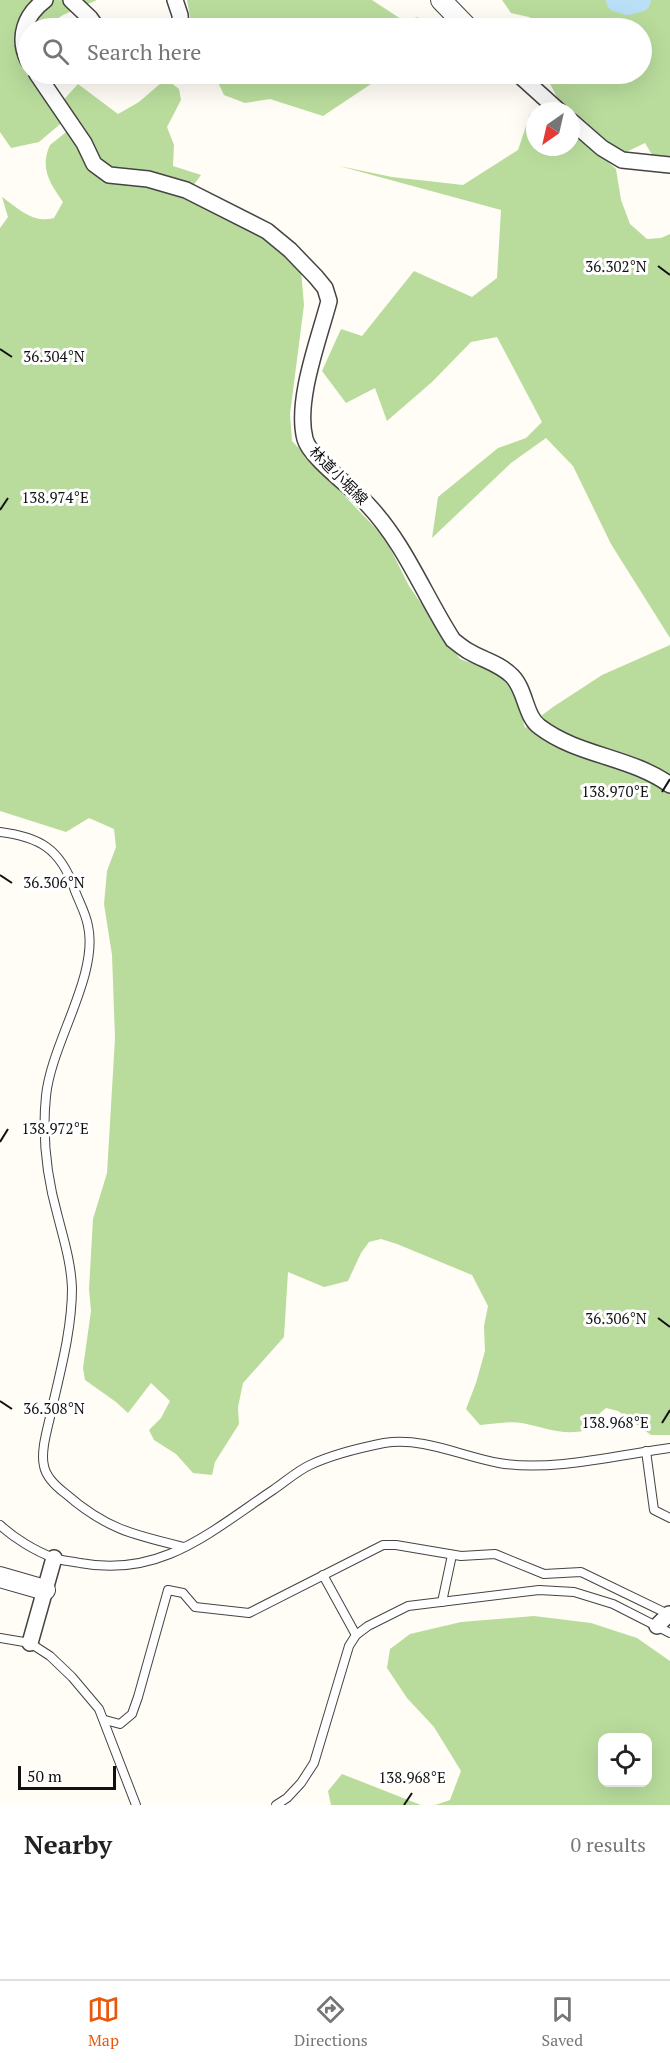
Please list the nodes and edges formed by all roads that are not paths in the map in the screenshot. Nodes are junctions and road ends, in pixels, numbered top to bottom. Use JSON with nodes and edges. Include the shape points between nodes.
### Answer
{"nodes":[{"id":1,"x":45,"y":0,"type":"edge"},
{"id":2,"x":71,"y":0,"type":"edge"},
{"id":3,"x":176,"y":0,"type":"edge"},
{"id":4,"x":441,"y":0,"type":"edge"},
{"id":5,"x":27,"y":18,"type":"edge"},
{"id":6,"x":90,"y":18,"type":"edge"},
{"id":7,"x":180,"y":18,"type":"edge"},
{"id":8,"x":458,"y":18,"type":"edge"},
{"id":9,"x":44,"y":84,"type":"edge"},
{"id":10,"x":529,"y":84,"type":"edge"},
{"id":11,"x":549,"y":102,"type":"edge"},
{"id":12,"x":580,"y":129,"type":"edge"},
{"id":13,"x":670,"y":165,"type":"edge"},
{"id":14,"x":670,"y":785,"type":"edge"},
{"id":15,"x":0,"y":832,"type":"edge"},
{"id":16,"x":670,"y":1448,"type":"edge"},
{"id":17,"x":646,"y":1451,"type":"junction"},
{"id":18,"x":670,"y":1518,"type":"edge"},
{"id":19,"x":0,"y":1525,"type":"edge"},
{"id":20,"x":184,"y":1547,"type":"junction"},
{"id":21,"x":452,"y":1555,"type":"junction"},
{"id":22,"x":54,"y":1558,"type":"junction"},
{"id":23,"x":323,"y":1575,"type":"junction"},
{"id":24,"x":0,"y":1576,"type":"edge"},
{"id":25,"x":45,"y":1590,"type":"junction"},
{"id":26,"x":442,"y":1602,"type":"junction"},
{"id":27,"x":669,"y":1614,"type":"edge"},
{"id":28,"x":663,"y":1630,"type":"edge"},
{"id":29,"x":356,"y":1635,"type":"junction"},
{"id":30,"x":0,"y":1638,"type":"edge"},
{"id":31,"x":30,"y":1643,"type":"junction"},
{"id":32,"x":105,"y":1720,"type":"junction"},
{"id":33,"x":136,"y":1805,"type":"edge"},
{"id":34,"x":276,"y":1805,"type":"edge"}],
"edges":[{"from":1,"to":5,"type":"street"},
{"from":2,"to":6,"type":"street"},
{"from":3,"to":7,"type":"street"},
{"from":4,"to":8,"type":"street"},
{"from":9,"to":14,"type":"street","name":"林道小堀線","via":[[94,164],[102,170],[110,175],[148,179],[211,201],[267,231],[325,288],[329,301],[304,395],[306,442],[369,505],[399,543],[453,640],[513,676],[538,726]]},
{"from":10,"to":11,"type":"street"},
{"from":12,"to":13,"type":"street","via":[[621,160]]},
{"from":15,"to":20,"type":"lane","via":[[21,835],[52,850],[68,872],[88,926],[89,958],[46,1094],[48,1172],[72,1287],[67,1345],[45,1443],[44,1467],[55,1485],[108,1525]]},
{"from":16,"to":17,"type":"lane"},
{"from":17,"to":18,"type":"lane","via":[[654,1510]]},
{"from":17,"to":20,"type":"lane","via":[[533,1465],[499,1463],[423,1443],[375,1445],[342,1452],[309,1466]]},
{"from":19,"to":22,"type":"lane"},
{"from":20,"to":22,"type":"lane","via":[[159,1560],[125,1567]]},
{"from":21,"to":23,"type":"lane","via":[[383,1545]]},
{"from":21,"to":26,"type":"lane"},
{"from":21,"to":27,"type":"lane","via":[[495,1554],[544,1575],[581,1572]]},
{"from":22,"to":25,"type":"street"},
{"from":23,"to":29,"type":"lane"},
{"from":23,"to":32,"type":"lane","via":[[249,1613],[195,1608],[183,1593],[168,1590],[132,1714],[120,1724]]},
{"from":24,"to":25,"type":"street"},
{"from":25,"to":31,"type":"street"},
{"from":26,"to":28,"type":"lane","via":[[539,1590],[574,1592],[613,1604]]},
{"from":26,"to":29,"type":"lane","via":[[408,1606]]},
{"from":27,"to":28,"type":"street"},
{"from":29,"to":34,"type":"lane","via":[[349,1646],[315,1763],[301,1783]]},
{"from":30,"to":31,"type":"lane"},
{"from":31,"to":32,"type":"lane","via":[[72,1677]]},
{"from":32,"to":33,"type":"lane"}]}
